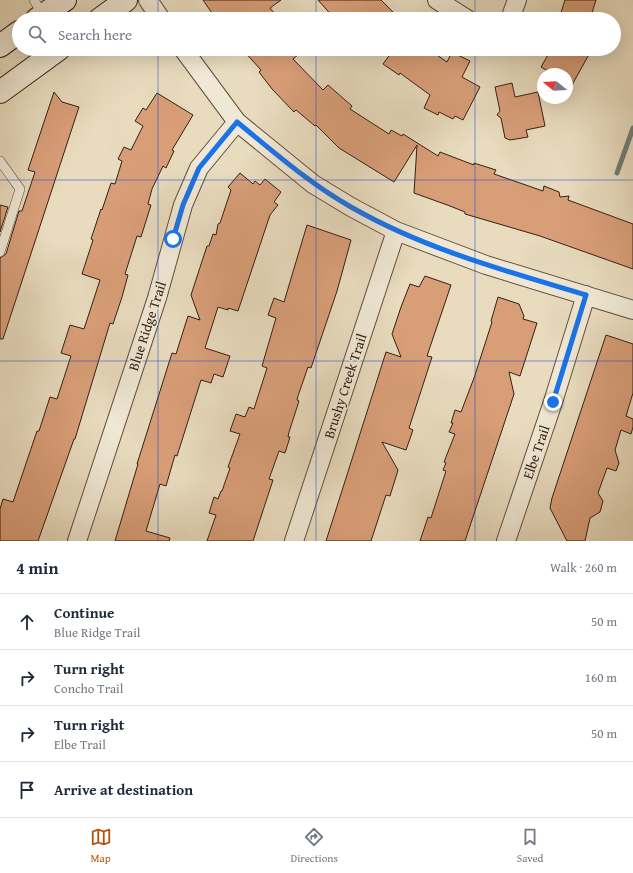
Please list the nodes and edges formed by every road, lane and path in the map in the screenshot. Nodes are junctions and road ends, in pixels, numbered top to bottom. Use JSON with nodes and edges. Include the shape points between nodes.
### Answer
{"nodes":[{"id":1,"x":65,"y":0,"type":"edge"},
{"id":2,"x":126,"y":0,"type":"edge"},
{"id":3,"x":148,"y":0,"type":"edge"},
{"id":4,"x":437,"y":0,"type":"edge"},
{"id":5,"x":517,"y":0,"type":"edge"},
{"id":6,"x":38,"y":11,"type":"edge"},
{"id":7,"x":110,"y":12,"type":"edge"},
{"id":8,"x":156,"y":12,"type":"edge"},
{"id":9,"x":456,"y":12,"type":"edge"},
{"id":10,"x":513,"y":12,"type":"edge"},
{"id":11,"x":12,"y":37,"type":"edge"},
{"id":12,"x":0,"y":46,"type":"edge"},
{"id":13,"x":49,"y":56,"type":"edge"},
{"id":14,"x":188,"y":56,"type":"edge"},
{"id":15,"x":0,"y":92,"type":"edge"},
{"id":16,"x":237,"y":122,"type":"junction"},
{"id":17,"x":0,"y":161,"type":"edge"},
{"id":18,"x":396,"y":231,"type":"junction"},
{"id":19,"x":0,"y":252,"type":"edge"},
{"id":20,"x":586,"y":295,"type":"junction"},
{"id":21,"x":633,"y":310,"type":"edge"},
{"id":22,"x":77,"y":541,"type":"edge"},
{"id":23,"x":294,"y":541,"type":"edge"},
{"id":24,"x":506,"y":541,"type":"edge"}],
"edges":[{"from":1,"to":6,"type":"main road"},
{"from":2,"to":7,"type":"main road"},
{"from":3,"to":8,"type":"street"},
{"from":4,"to":9,"type":"street"},
{"from":5,"to":10,"type":"street"},
{"from":11,"to":12,"type":"main road"},
{"from":13,"to":15,"type":"main road"},
{"from":14,"to":16,"type":"street"},
{"from":16,"to":18,"type":"street","via":[[313,184]]},
{"from":16,"to":22,"type":"street","name":"Blue Ridge Trail","via":[[199,168],[183,205],[157,298]]},
{"from":17,"to":19,"type":"lane","via":[[20,189]]},
{"from":18,"to":20,"type":"street","via":[[486,265]]},
{"from":18,"to":23,"type":"street","name":"Brushy Creek Trail"},
{"from":20,"to":21,"type":"street"},
{"from":20,"to":24,"type":"street","name":"Elbe Trail"}]}
